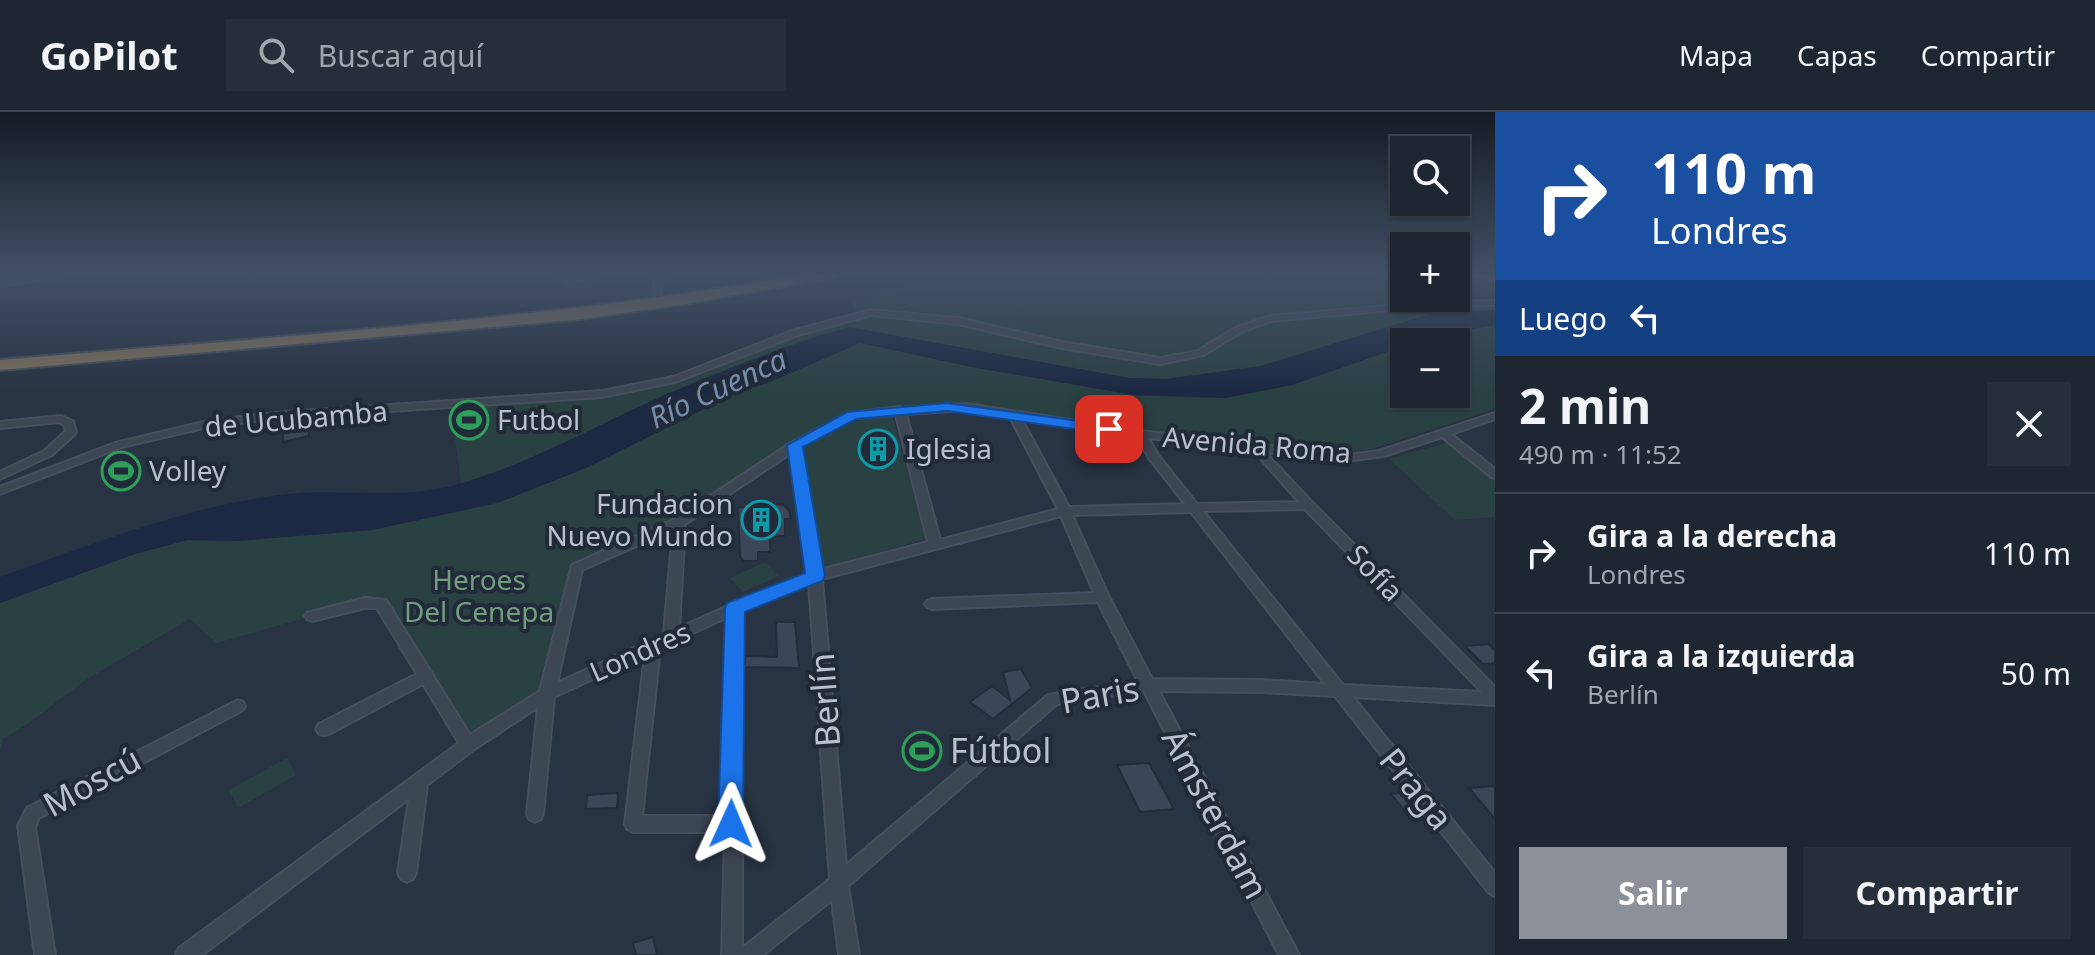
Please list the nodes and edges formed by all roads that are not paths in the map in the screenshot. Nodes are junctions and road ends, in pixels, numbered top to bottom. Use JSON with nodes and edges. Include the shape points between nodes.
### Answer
{"nodes":[{"id":1,"x":466,"y":312,"type":"edge"},
{"id":2,"x":597,"y":312,"type":"edge"},
{"id":3,"x":870,"y":312,"type":"edge"},
{"id":4,"x":874,"y":312,"type":"edge"},
{"id":5,"x":1343,"y":312,"type":"edge"},
{"id":6,"x":0,"y":355,"type":"edge"},
{"id":7,"x":0,"y":365,"type":"edge"},
{"id":8,"x":900,"y":410,"type":"junction"},
{"id":9,"x":1014,"y":415,"type":"junction"},
{"id":10,"x":1495,"y":416,"type":"edge"},
{"id":11,"x":0,"y":425,"type":"edge"},
{"id":12,"x":1140,"y":434,"type":"junction"},
{"id":13,"x":1445,"y":434,"type":"junction"},
{"id":14,"x":795,"y":445,"type":"junction"},
{"id":15,"x":1257,"y":449,"type":"junction"},
{"id":16,"x":1,"y":475,"type":"edge"},
{"id":17,"x":1495,"y":475,"type":"edge"},
{"id":18,"x":0,"y":491,"type":"edge"},
{"id":19,"x":1308,"y":505,"type":"junction"},
{"id":20,"x":1196,"y":507,"type":"junction"},
{"id":21,"x":1065,"y":511,"type":"junction"},
{"id":22,"x":679,"y":522,"type":"junction"},
{"id":23,"x":935,"y":545,"type":"junction"},
{"id":24,"x":815,"y":576,"type":"junction"},
{"id":25,"x":1102,"y":597,"type":"junction"},
{"id":26,"x":932,"y":604,"type":"dead end"},
{"id":27,"x":735,"y":608,"type":"junction"},
{"id":28,"x":312,"y":616,"type":"dead end"},
{"id":29,"x":671,"y":639,"type":"junction"},
{"id":30,"x":653,"y":648,"type":"junction"},
{"id":31,"x":426,"y":676,"type":"junction"},
{"id":32,"x":1148,"y":685,"type":"junction"},
{"id":33,"x":1339,"y":689,"type":"junction"},
{"id":34,"x":547,"y":694,"type":"junction"},
{"id":35,"x":1495,"y":697,"type":"edge"},
{"id":36,"x":238,"y":706,"type":"dead end"},
{"id":37,"x":324,"y":729,"type":"dead end"},
{"id":38,"x":468,"y":745,"type":"junction"},
{"id":39,"x":419,"y":782,"type":"junction"},
{"id":40,"x":535,"y":814,"type":"dead end"},
{"id":41,"x":731,"y":824,"type":"junction"},
{"id":42,"x":407,"y":873,"type":"dead end"},
{"id":43,"x":839,"y":883,"type":"junction"},
{"id":44,"x":1495,"y":887,"type":"edge"},
{"id":45,"x":45,"y":955,"type":"edge"},
{"id":46,"x":186,"y":955,"type":"edge"},
{"id":47,"x":732,"y":955,"type":"edge"},
{"id":48,"x":748,"y":955,"type":"edge"},
{"id":49,"x":849,"y":955,"type":"edge"},
{"id":50,"x":1289,"y":955,"type":"edge"}],
"edges":[{"from":1,"to":6,"type":"highway"},
{"from":2,"to":7,"type":"highway"},
{"from":3,"to":18,"type":"street","name":"de Ucubamba","via":[[795,333],[675,379],[602,394],[212,423],[119,445]]},
{"from":4,"to":5,"type":"street","name":"de Ucubamba","via":[[958,321],[1160,361],[1201,353],[1238,330],[1270,319]]},
{"from":8,"to":9,"type":"street","name":"Avenida Roma","via":[[967,407]]},
{"from":8,"to":14,"type":"street","name":"Avenida Roma","via":[[853,415]]},
{"from":8,"to":23,"type":"street"},
{"from":9,"to":12,"type":"street","name":"Avenida Roma"},
{"from":9,"to":21,"type":"street","name":"Ámsterdam"},
{"from":10,"to":13,"type":"street","name":"Avenida Roma"},
{"from":11,"to":16,"type":"street","via":[[61,419],[71,432],[48,453]]},
{"from":12,"to":15,"type":"street","name":"Avenida Roma"},
{"from":12,"to":20,"type":"street","name":"Praga"},
{"from":13,"to":15,"type":"street","name":"Avenida Roma","via":[[1347,458]]},
{"from":13,"to":17,"type":"street"},
{"from":14,"to":22,"type":"street","name":"Avenida Roma"},
{"from":14,"to":24,"type":"street","name":"Berlín"},
{"from":15,"to":19,"type":"street","name":"Sofía"},
{"from":19,"to":20,"type":"street","name":"Londres"},
{"from":19,"to":35,"type":"street","name":"Sofía"},
{"from":20,"to":21,"type":"street","name":"Londres"},
{"from":20,"to":33,"type":"street","name":"Praga"},
{"from":21,"to":23,"type":"street","name":"Londres"},
{"from":21,"to":25,"type":"street","name":"Ámsterdam"},
{"from":22,"to":29,"type":"street"},
{"from":22,"to":34,"type":"street","name":"Avenida Roma","via":[[576,568]]},
{"from":23,"to":24,"type":"street","name":"Londres"},
{"from":24,"to":27,"type":"street","name":"Londres"},
{"from":24,"to":43,"type":"street","name":"Berlín"},
{"from":25,"to":26,"type":"street"},
{"from":25,"to":32,"type":"street","name":"Ámsterdam"},
{"from":27,"to":29,"type":"street","name":"Londres"},
{"from":27,"to":41,"type":"street"},
{"from":28,"to":31,"type":"street","via":[[381,603]]},
{"from":29,"to":30,"type":"street","name":"Londres"},
{"from":30,"to":34,"type":"street","name":"Londres"},
{"from":30,"to":41,"type":"street","via":[[633,824]]},
{"from":31,"to":37,"type":"street"},
{"from":31,"to":38,"type":"street"},
{"from":32,"to":33,"type":"street","name":"Paris"},
{"from":32,"to":43,"type":"street","name":"Paris","via":[[1053,699]]},
{"from":32,"to":50,"type":"street","name":"Ámsterdam"},
{"from":33,"to":35,"type":"street","name":"Paris"},
{"from":33,"to":44,"type":"street","name":"Praga"},
{"from":34,"to":38,"type":"street","name":"Londres"},
{"from":34,"to":40,"type":"street"},
{"from":36,"to":45,"type":"street","name":"Moscú","via":[[28,818]]},
{"from":38,"to":39,"type":"street","name":"Londres"},
{"from":39,"to":42,"type":"street"},
{"from":39,"to":46,"type":"street","name":"Londres"},
{"from":41,"to":47,"type":"street"},
{"from":43,"to":48,"type":"street","name":"Paris"},
{"from":43,"to":49,"type":"street","name":"Berlín"}]}
